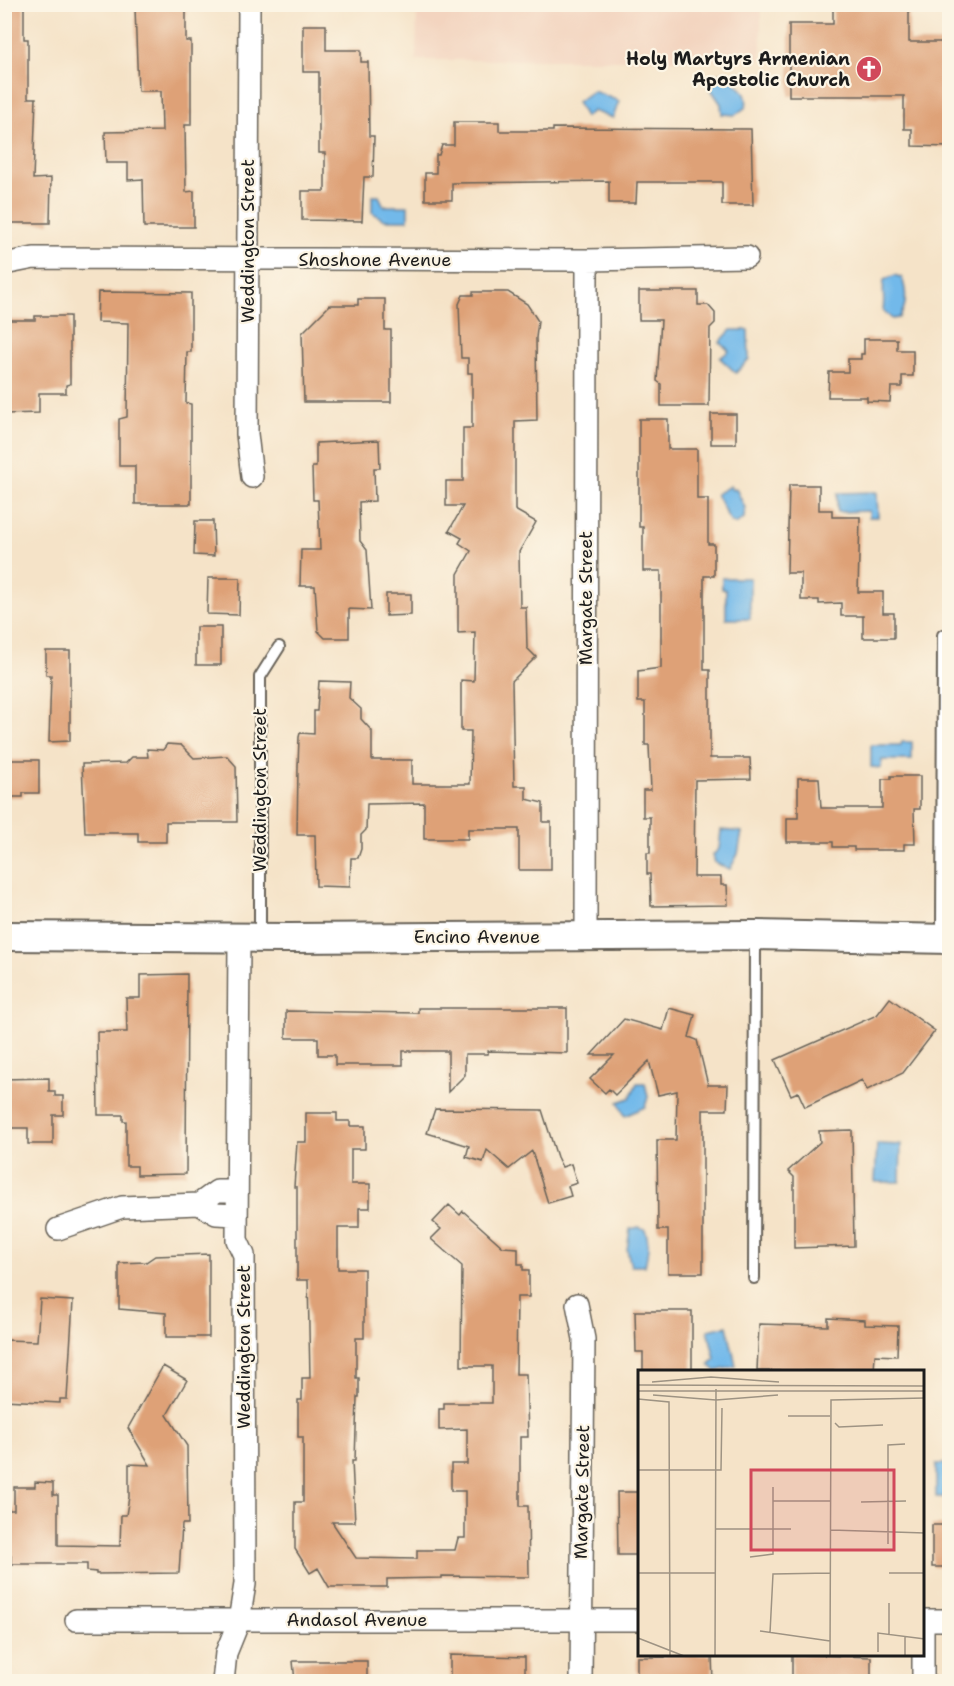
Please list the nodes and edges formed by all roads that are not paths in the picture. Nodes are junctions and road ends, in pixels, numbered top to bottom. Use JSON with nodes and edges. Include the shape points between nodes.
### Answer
{"nodes":[{"id":1,"x":249,"y":4,"type":"edge"},
{"id":2,"x":747,"y":257,"type":"dead end"},
{"id":3,"x":248,"y":260,"type":"junction"},
{"id":4,"x":587,"y":260,"type":"junction"},
{"id":5,"x":4,"y":264,"type":"edge"},
{"id":6,"x":252,"y":477,"type":"dead end"},
{"id":7,"x":944,"y":635,"type":"dead end"},
{"id":8,"x":279,"y":647,"type":"dead end"},
{"id":9,"x":755,"y":935,"type":"junction"},
{"id":10,"x":4,"y":936,"type":"edge"},
{"id":11,"x":586,"y":936,"type":"junction"},
{"id":12,"x":249,"y":938,"type":"junction"},
{"id":13,"x":946,"y":939,"type":"edge"},
{"id":14,"x":237,"y":1191,"type":"junction"},
{"id":15,"x":199,"y":1204,"type":"junction"},
{"id":16,"x":237,"y":1215,"type":"junction"},
{"id":17,"x":58,"y":1229,"type":"dead end"},
{"id":18,"x":754,"y":1278,"type":"dead end"},
{"id":19,"x":577,"y":1304,"type":"dead end"},
{"id":20,"x":76,"y":1620,"type":"dead end"},
{"id":21,"x":581,"y":1620,"type":"junction"},
{"id":22,"x":638,"y":1620,"type":"edge"},
{"id":23,"x":924,"y":1620,"type":"edge"},
{"id":24,"x":950,"y":1620,"type":"edge"},
{"id":25,"x":239,"y":1621,"type":"junction"},
{"id":26,"x":923,"y":1656,"type":"edge"},
{"id":27,"x":223,"y":1682,"type":"edge"},
{"id":28,"x":581,"y":1682,"type":"edge"},
{"id":29,"x":923,"y":1682,"type":"edge"}],
"edges":[{"from":1,"to":3,"type":"street","name":"Weddington Street"},
{"from":2,"to":4,"type":"street","name":"Shoshone Avenue"},
{"from":3,"to":4,"type":"street","name":"Shoshone Avenue"},
{"from":3,"to":5,"type":"street","name":"Shoshone Avenue","via":[[34,258]]},
{"from":3,"to":6,"type":"street","name":"Weddington Street","via":[[248,434]]},
{"from":4,"to":11,"type":"street","name":"Margate Street"},
{"from":7,"to":13,"type":"lane"},
{"from":8,"to":12,"type":"lane","name":"Weddington Street","via":[[260,677]]},
{"from":9,"to":11,"type":"street","name":"Encino Avenue"},
{"from":9,"to":13,"type":"street","name":"Encino Avenue"},
{"from":9,"to":18,"type":"lane"},
{"from":10,"to":12,"type":"street","name":"Encino Avenue"},
{"from":11,"to":12,"type":"street","name":"Encino Avenue"},
{"from":12,"to":14,"type":"street","name":"Weddington Street"},
{"from":14,"to":15,"type":"street","via":[[217,1191]]},
{"from":14,"to":16,"type":"street","name":"Weddington Street"},
{"from":15,"to":16,"type":"street","via":[[216,1214]]},
{"from":15,"to":17,"type":"street","via":[[122,1207]]},
{"from":16,"to":25,"type":"street","name":"Weddington Street","via":[[237,1240],[244,1255],[245,1584]]},
{"from":19,"to":21,"type":"street","name":"Margate Street","via":[[584,1339]]},
{"from":20,"to":25,"type":"street","name":"Andasol Avenue"},
{"from":21,"to":22,"type":"street","name":"Andasol Avenue"},
{"from":21,"to":25,"type":"street","name":"Andasol Avenue"},
{"from":21,"to":28,"type":"street","name":"Margate Street"},
{"from":23,"to":24,"type":"street"},
{"from":25,"to":27,"type":"street","name":"Weddington Street","via":[[226,1653]]},
{"from":26,"to":29,"type":"street"}]}
